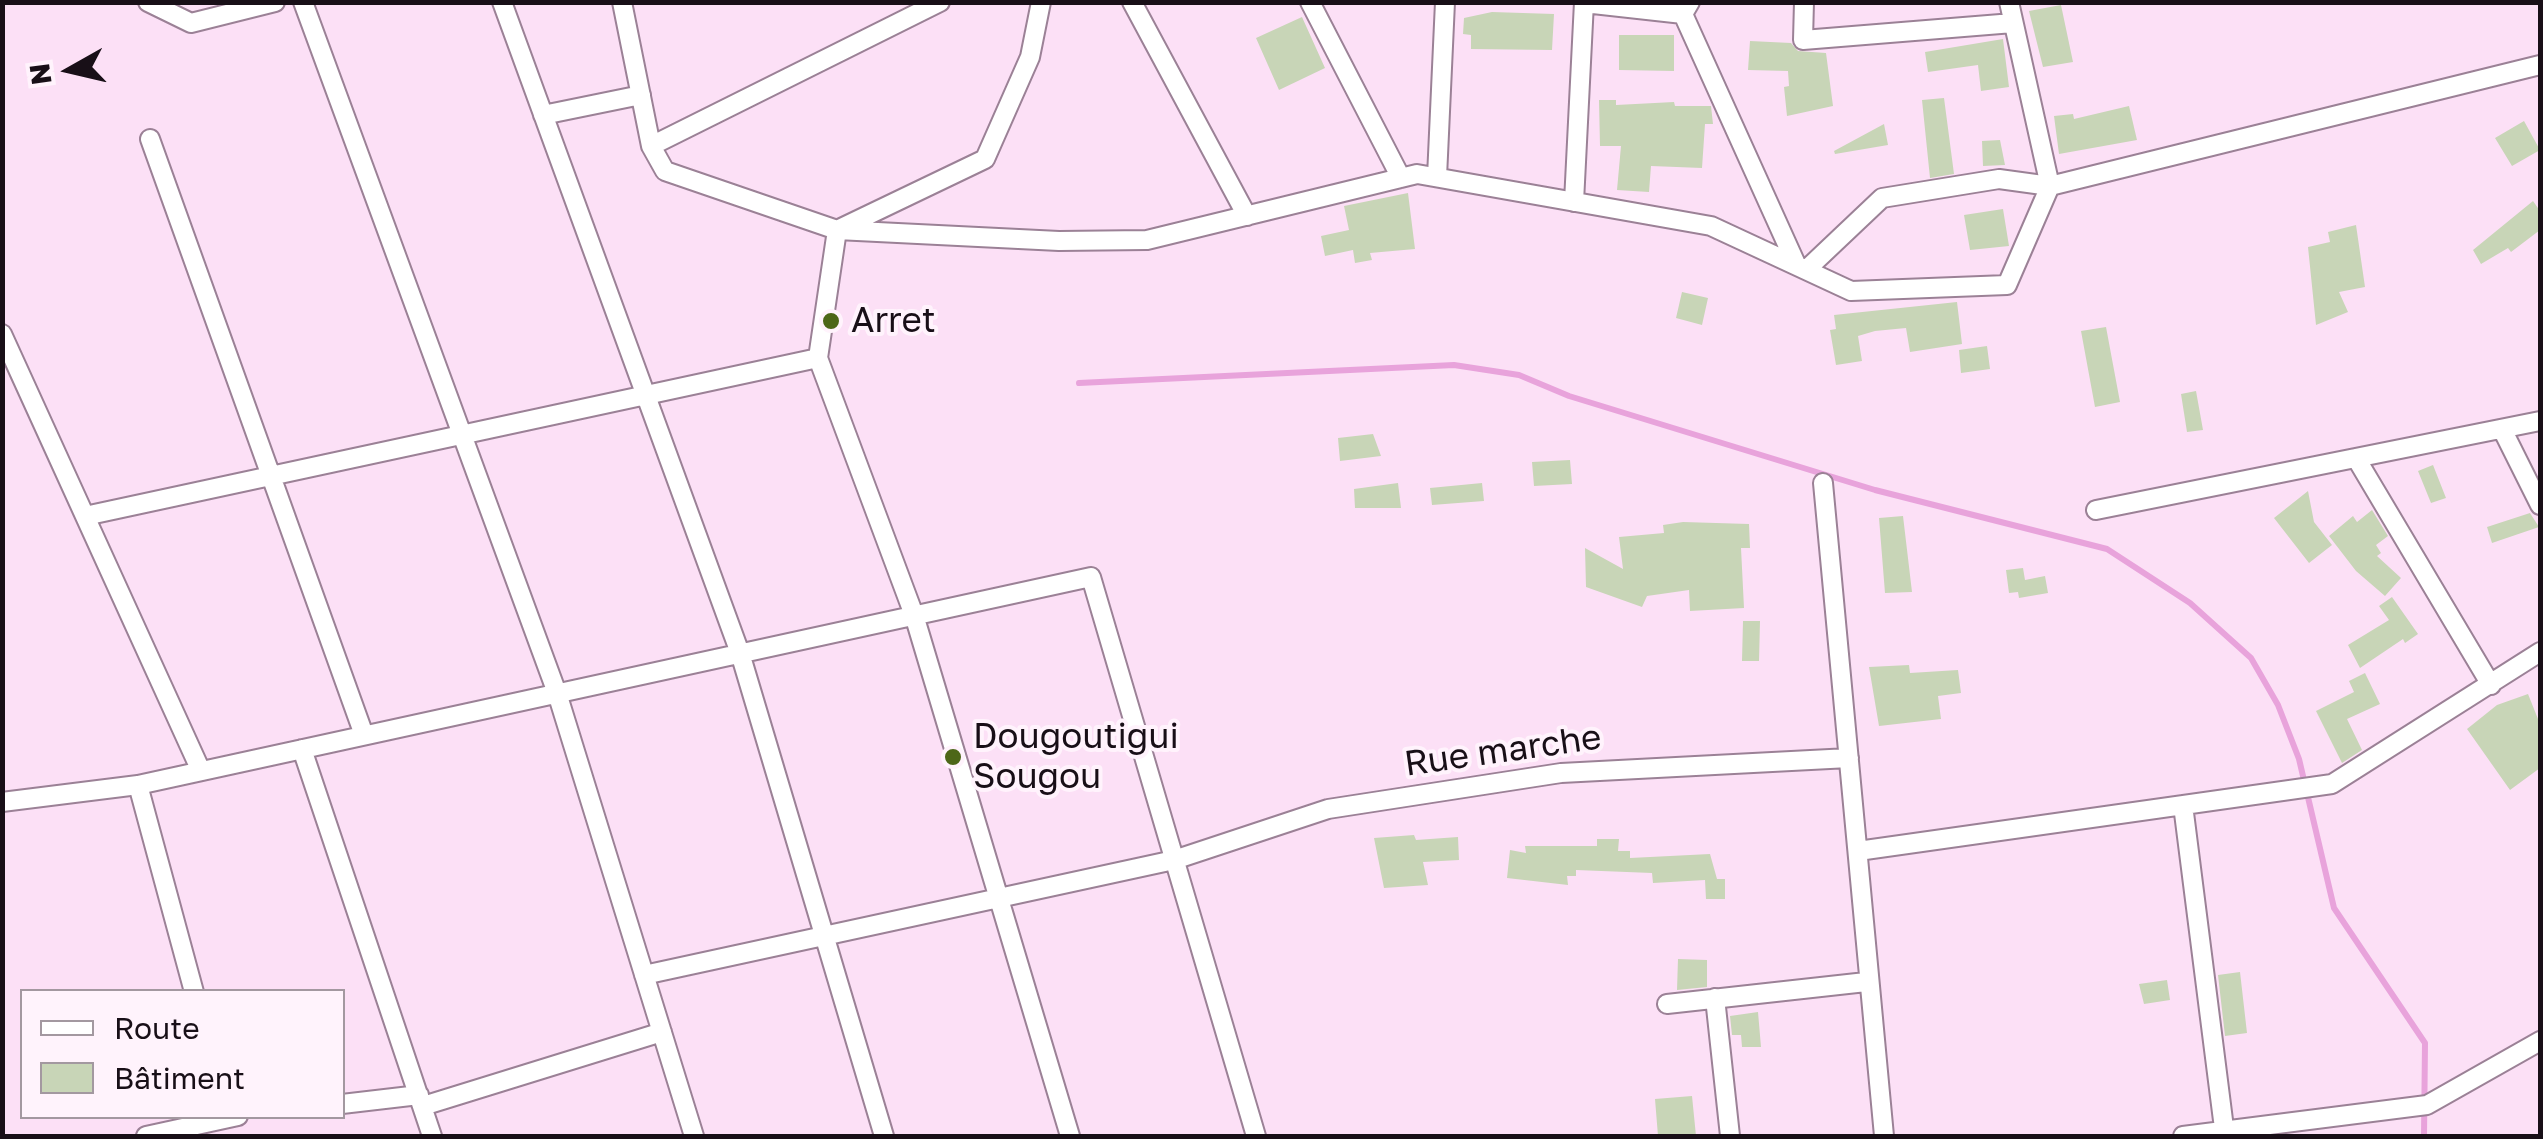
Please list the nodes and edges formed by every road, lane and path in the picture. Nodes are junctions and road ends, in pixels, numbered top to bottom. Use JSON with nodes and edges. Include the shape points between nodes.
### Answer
{"nodes":[{"id":1,"x":148,"y":2,"type":"edge"},
{"id":2,"x":275,"y":2,"type":"edge"},
{"id":3,"x":303,"y":2,"type":"edge"},
{"id":4,"x":502,"y":2,"type":"edge"},
{"id":5,"x":622,"y":2,"type":"edge"},
{"id":6,"x":940,"y":2,"type":"edge"},
{"id":7,"x":1042,"y":2,"type":"edge"},
{"id":8,"x":1132,"y":2,"type":"edge"},
{"id":9,"x":1310,"y":2,"type":"edge"},
{"id":10,"x":1445,"y":2,"type":"edge"},
{"id":11,"x":1804,"y":2,"type":"edge"},
{"id":12,"x":2009,"y":2,"type":"edge"},
{"id":13,"x":1584,"y":3,"type":"edge"},
{"id":14,"x":1686,"y":8,"type":"edge"},
{"id":15,"x":2014,"y":23,"type":"junction"},
{"id":16,"x":2540,"y":65,"type":"edge"},
{"id":17,"x":641,"y":96,"type":"junction"},
{"id":18,"x":543,"y":116,"type":"junction"},
{"id":19,"x":150,"y":138,"type":"dead end"},
{"id":20,"x":651,"y":146,"type":"junction"},
{"id":21,"x":1437,"y":177,"type":"junction"},
{"id":22,"x":1401,"y":178,"type":"junction"},
{"id":23,"x":2050,"y":186,"type":"junction"},
{"id":24,"x":1574,"y":202,"type":"junction"},
{"id":25,"x":1247,"y":216,"type":"junction"},
{"id":26,"x":836,"y":230,"type":"junction"},
{"id":27,"x":1802,"y":266,"type":"junction"},
{"id":28,"x":2,"y":334,"type":"edge"},
{"id":29,"x":818,"y":358,"type":"junction"},
{"id":30,"x":645,"y":395,"type":"junction"},
{"id":31,"x":2540,"y":421,"type":"edge"},
{"id":32,"x":2502,"y":429,"type":"junction"},
{"id":33,"x":462,"y":435,"type":"junction"},
{"id":34,"x":2356,"y":458,"type":"junction"},
{"id":35,"x":271,"y":476,"type":"junction"},
{"id":36,"x":1823,"y":483,"type":"dead end"},
{"id":37,"x":2540,"y":505,"type":"edge"},
{"id":38,"x":2096,"y":510,"type":"dead end"},
{"id":39,"x":85,"y":516,"type":"junction"},
{"id":40,"x":914,"y":615,"type":"junction"},
{"id":41,"x":2540,"y":652,"type":"edge"},
{"id":42,"x":740,"y":654,"type":"junction"},
{"id":43,"x":2491,"y":684,"type":"junction"},
{"id":44,"x":556,"y":693,"type":"junction"},
{"id":45,"x":364,"y":736,"type":"junction"},
{"id":46,"x":302,"y":749,"type":"junction"},
{"id":47,"x":1849,"y":758,"type":"junction"},
{"id":48,"x":201,"y":771,"type":"junction"},
{"id":49,"x":138,"y":784,"type":"junction"},
{"id":50,"x":5,"y":796,"type":"edge"},
{"id":51,"x":2182,"y":805,"type":"junction"},
{"id":52,"x":1858,"y":851,"type":"junction"},
{"id":53,"x":1174,"y":860,"type":"junction"},
{"id":54,"x":999,"y":898,"type":"junction"},
{"id":55,"x":824,"y":936,"type":"junction"},
{"id":56,"x":644,"y":975,"type":"junction"},
{"id":57,"x":1866,"y":982,"type":"junction"},
{"id":58,"x":193,"y":989,"type":"edge"},
{"id":59,"x":1714,"y":998,"type":"junction"},
{"id":60,"x":1667,"y":1004,"type":"dead end"},
{"id":61,"x":662,"y":1032,"type":"junction"},
{"id":62,"x":2540,"y":1042,"type":"edge"},
{"id":63,"x":421,"y":1100,"type":"junction"},
{"id":64,"x":345,"y":1104,"type":"edge"},
{"id":65,"x":219,"y":1119,"type":"edge"},
{"id":66,"x":2225,"y":1134,"type":"edge"},
{"id":67,"x":146,"y":1136,"type":"edge"},
{"id":68,"x":432,"y":1136,"type":"edge"},
{"id":69,"x":694,"y":1136,"type":"edge"},
{"id":70,"x":884,"y":1136,"type":"edge"},
{"id":71,"x":1070,"y":1136,"type":"edge"},
{"id":72,"x":1256,"y":1136,"type":"edge"},
{"id":73,"x":1730,"y":1136,"type":"edge"},
{"id":74,"x":1884,"y":1136,"type":"edge"},
{"id":75,"x":2184,"y":1136,"type":"edge"}],
"edges":[{"from":1,"to":2,"type":"street","via":[[191,23]]},
{"from":3,"to":33,"type":"street"},
{"from":4,"to":18,"type":"street"},
{"from":5,"to":17,"type":"street"},
{"from":6,"to":20,"type":"street"},
{"from":7,"to":26,"type":"street","via":[[1030,57],[985,158]]},
{"from":8,"to":25,"type":"street"},
{"from":9,"to":22,"type":"street"},
{"from":10,"to":21,"type":"street"},
{"from":11,"to":15,"type":"street","via":[[1803,40]]},
{"from":12,"to":15,"type":"street"},
{"from":13,"to":14,"type":"street"},
{"from":13,"to":24,"type":"street"},
{"from":14,"to":27,"type":"street"},
{"from":15,"to":23,"type":"street"},
{"from":16,"to":23,"type":"street"},
{"from":17,"to":18,"type":"street"},
{"from":17,"to":20,"type":"street"},
{"from":18,"to":30,"type":"street"},
{"from":19,"to":35,"type":"street"},
{"from":20,"to":26,"type":"street","via":[[665,171]]},
{"from":21,"to":22,"type":"street"},
{"from":21,"to":24,"type":"street"},
{"from":22,"to":25,"type":"street"},
{"from":23,"to":27,"type":"street","via":[[1999,179],[1882,198]]},
{"from":23,"to":27,"type":"street","via":[[2008,285],[1852,292]]},
{"from":24,"to":27,"type":"street","via":[[1711,226]]},
{"from":25,"to":26,"type":"street","via":[[1146,240]]},
{"from":26,"to":29,"type":"street"},
{"from":28,"to":39,"type":"street"},
{"from":29,"to":30,"type":"street"},
{"from":29,"to":40,"type":"street"},
{"from":30,"to":33,"type":"street"},
{"from":30,"to":42,"type":"street"},
{"from":31,"to":32,"type":"street"},
{"from":32,"to":34,"type":"street"},
{"from":32,"to":37,"type":"street"},
{"from":33,"to":35,"type":"street"},
{"from":33,"to":44,"type":"street"},
{"from":34,"to":38,"type":"street"},
{"from":34,"to":43,"type":"street"},
{"from":35,"to":39,"type":"street"},
{"from":35,"to":45,"type":"street"},
{"from":36,"to":47,"type":"street"},
{"from":39,"to":48,"type":"street"},
{"from":40,"to":42,"type":"street"},
{"from":40,"to":53,"type":"street","via":[[1091,577]]},
{"from":40,"to":54,"type":"street"},
{"from":41,"to":43,"type":"street"},
{"from":42,"to":44,"type":"street"},
{"from":42,"to":55,"type":"street"},
{"from":43,"to":51,"type":"street","via":[[2332,784]]},
{"from":44,"to":45,"type":"street"},
{"from":44,"to":56,"type":"street"},
{"from":45,"to":46,"type":"street"},
{"from":46,"to":48,"type":"street"},
{"from":46,"to":63,"type":"street"},
{"from":47,"to":52,"type":"street"},
{"from":47,"to":53,"type":"street","name":"Rue marche","via":[[1561,773],[1328,809]]},
{"from":48,"to":49,"type":"street"},
{"from":49,"to":50,"type":"street"},
{"from":49,"to":58,"type":"street"},
{"from":51,"to":52,"type":"street"},
{"from":51,"to":66,"type":"street"},
{"from":52,"to":57,"type":"street"},
{"from":53,"to":54,"type":"street","name":"Rue marche"},
{"from":53,"to":72,"type":"street"},
{"from":54,"to":55,"type":"street","name":"Rue marche"},
{"from":54,"to":71,"type":"street"},
{"from":55,"to":56,"type":"street","name":"Rue marche"},
{"from":55,"to":70,"type":"street"},
{"from":56,"to":61,"type":"street"},
{"from":57,"to":59,"type":"street"},
{"from":57,"to":74,"type":"street"},
{"from":59,"to":60,"type":"street"},
{"from":59,"to":73,"type":"street"},
{"from":61,"to":63,"type":"street"},
{"from":61,"to":69,"type":"street"},
{"from":62,"to":66,"type":"street","via":[[2427,1106]]},
{"from":63,"to":64,"type":"street"},
{"from":63,"to":68,"type":"street"},
{"from":65,"to":67,"type":"street"},
{"from":66,"to":75,"type":"street"}]}
